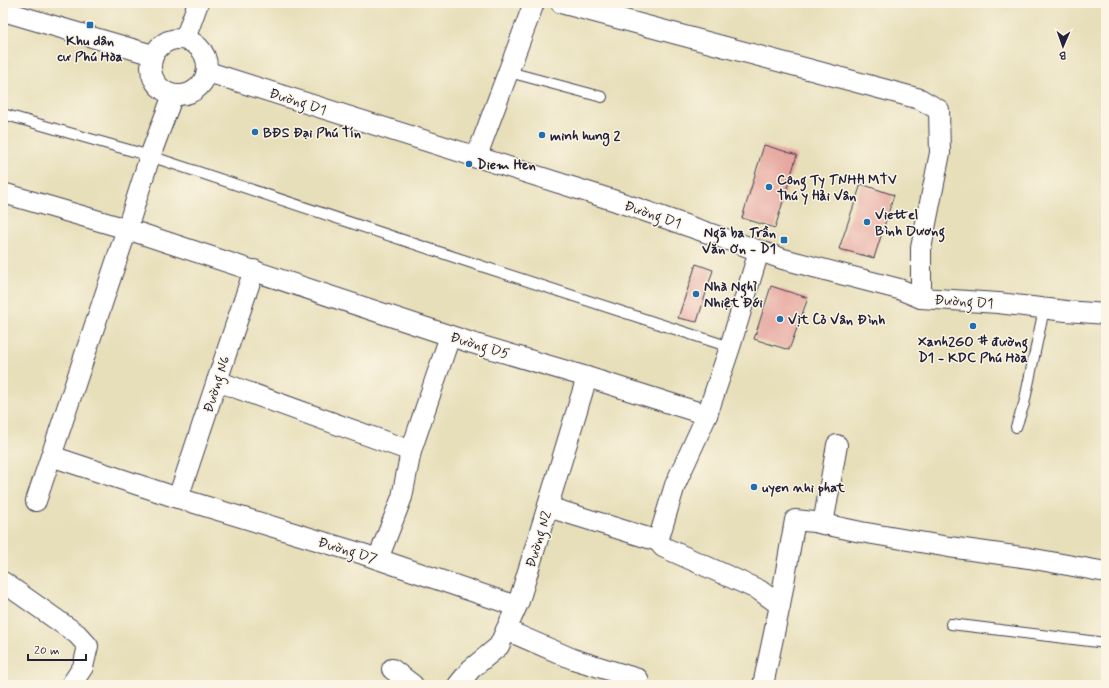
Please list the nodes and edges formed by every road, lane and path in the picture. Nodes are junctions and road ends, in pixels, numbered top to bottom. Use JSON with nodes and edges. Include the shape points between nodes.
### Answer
{"nodes":[{"id":1,"x":198,"y":3,"type":"edge"},
{"id":2,"x":534,"y":3,"type":"edge"},
{"id":3,"x":561,"y":3,"type":"edge"},
{"id":4,"x":3,"y":12,"type":"edge"},
{"id":5,"x":185,"y":39,"type":"junction"},
{"id":6,"x":153,"y":55,"type":"junction"},
{"id":7,"x":208,"y":72,"type":"junction"},
{"id":8,"x":509,"y":72,"type":"junction"},
{"id":9,"x":173,"y":95,"type":"junction"},
{"id":10,"x":602,"y":98,"type":"dead end"},
{"id":11,"x":3,"y":114,"type":"edge"},
{"id":12,"x":150,"y":156,"type":"junction"},
{"id":13,"x":476,"y":158,"type":"junction"},
{"id":14,"x":3,"y":192,"type":"edge"},
{"id":15,"x":128,"y":229,"type":"junction"},
{"id":16,"x":760,"y":251,"type":"junction"},
{"id":17,"x":254,"y":270,"type":"junction"},
{"id":18,"x":921,"y":298,"type":"junction"},
{"id":19,"x":1044,"y":309,"type":"junction"},
{"id":20,"x":1106,"y":314,"type":"edge"},
{"id":21,"x":450,"y":336,"type":"junction"},
{"id":22,"x":730,"y":347,"type":"junction"},
{"id":23,"x":587,"y":376,"type":"junction"},
{"id":24,"x":217,"y":381,"type":"junction"},
{"id":25,"x":707,"y":415,"type":"junction"},
{"id":26,"x":1016,"y":427,"type":"dead end"},
{"id":27,"x":836,"y":445,"type":"dead end"},
{"id":28,"x":411,"y":451,"type":"junction"},
{"id":29,"x":51,"y":456,"type":"junction"},
{"id":30,"x":178,"y":498,"type":"junction"},
{"id":31,"x":36,"y":501,"type":"dead end"},
{"id":32,"x":548,"y":507,"type":"junction"},
{"id":33,"x":823,"y":524,"type":"junction"},
{"id":34,"x":658,"y":541,"type":"junction"},
{"id":35,"x":378,"y":559,"type":"junction"},
{"id":36,"x":1106,"y":572,"type":"edge"},
{"id":37,"x":3,"y":582,"type":"edge"},
{"id":38,"x":780,"y":605,"type":"junction"},
{"id":39,"x":516,"y":606,"type":"junction"},
{"id":40,"x":951,"y":624,"type":"dead end"},
{"id":41,"x":506,"y":630,"type":"junction"},
{"id":42,"x":1106,"y":643,"type":"edge"},
{"id":43,"x":392,"y":668,"type":"dead end"},
{"id":44,"x":638,"y":679,"type":"dead end"},
{"id":45,"x":71,"y":685,"type":"edge"},
{"id":46,"x":413,"y":685,"type":"edge"},
{"id":47,"x":458,"y":685,"type":"edge"},
{"id":48,"x":763,"y":685,"type":"edge"}],
"edges":[{"from":1,"to":5,"type":"street"},
{"from":2,"to":8,"type":"street"},
{"from":3,"to":18,"type":"street","via":[[920,99],[939,110],[940,153],[922,248]]},
{"from":4,"to":6,"type":"street"},
{"from":5,"to":6,"type":"street","via":[[167,42]]},
{"from":5,"to":7,"type":"street","via":[[203,51]]},
{"from":6,"to":9,"type":"street","via":[[151,70],[154,80],[164,92]]},
{"from":7,"to":9,"type":"street","via":[[205,80],[193,93]]},
{"from":7,"to":13,"type":"street","name":"Đường D1"},
{"from":8,"to":10,"type":"lane"},
{"from":8,"to":13,"type":"street"},
{"from":9,"to":12,"type":"street"},
{"from":11,"to":12,"type":"lane"},
{"from":12,"to":15,"type":"street"},
{"from":12,"to":22,"type":"lane"},
{"from":13,"to":16,"type":"street","name":"Đường D1","via":[[616,201]]},
{"from":14,"to":15,"type":"street","name":"Đường D5"},
{"from":15,"to":17,"type":"street","name":"Đường D5"},
{"from":15,"to":29,"type":"street"},
{"from":16,"to":18,"type":"street","name":"Đường D1","via":[[899,289]]},
{"from":16,"to":22,"type":"street"},
{"from":17,"to":21,"type":"street","name":"Đường D5"},
{"from":17,"to":24,"type":"street","name":"Đường N6"},
{"from":18,"to":19,"type":"street","name":"Đường D1"},
{"from":19,"to":20,"type":"street","name":"Đường D1"},
{"from":19,"to":26,"type":"lane","via":[[1024,404]]},
{"from":21,"to":23,"type":"street","name":"Đường D5"},
{"from":21,"to":28,"type":"street"},
{"from":22,"to":25,"type":"street"},
{"from":23,"to":25,"type":"street","name":"Đường D5"},
{"from":23,"to":32,"type":"street","name":"Đường N2"},
{"from":24,"to":28,"type":"street"},
{"from":24,"to":30,"type":"street","name":"Đường N6"},
{"from":25,"to":34,"type":"street","via":[[675,485]]},
{"from":27,"to":33,"type":"street"},
{"from":28,"to":35,"type":"street","via":[[402,497]]},
{"from":29,"to":30,"type":"street","name":"Đường D7"},
{"from":29,"to":31,"type":"street"},
{"from":30,"to":35,"type":"street","name":"Đường D7"},
{"from":32,"to":34,"type":"street"},
{"from":32,"to":39,"type":"street","name":"Đường N2"},
{"from":33,"to":36,"type":"street"},
{"from":33,"to":38,"type":"street","via":[[796,520]]},
{"from":34,"to":38,"type":"street","via":[[663,547],[759,590]]},
{"from":35,"to":39,"type":"street","name":"Đường D7"},
{"from":37,"to":45,"type":"street","via":[[76,634],[88,646],[83,667]]},
{"from":38,"to":48,"type":"street"},
{"from":39,"to":41,"type":"street","name":"Đường N2"},
{"from":40,"to":42,"type":"lane"},
{"from":41,"to":44,"type":"street","via":[[573,659]]},
{"from":41,"to":47,"type":"street","name":"Đường N2","via":[[499,646],[471,669]]},
{"from":43,"to":46,"type":"street"}]}
